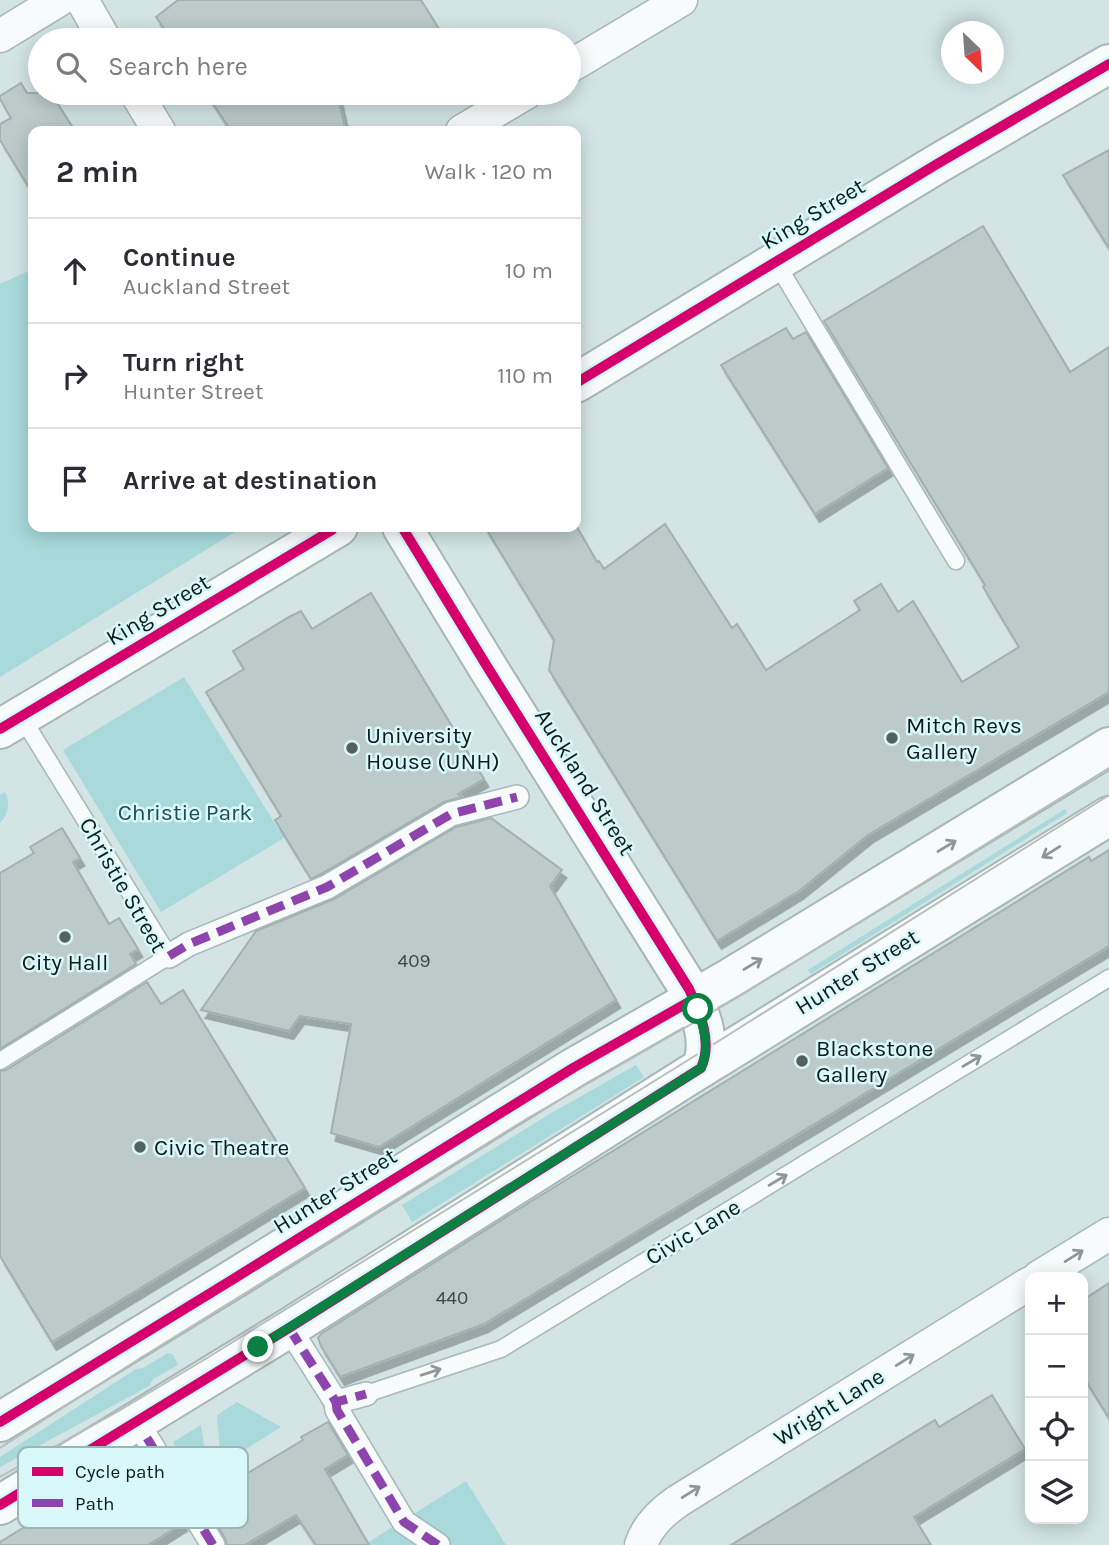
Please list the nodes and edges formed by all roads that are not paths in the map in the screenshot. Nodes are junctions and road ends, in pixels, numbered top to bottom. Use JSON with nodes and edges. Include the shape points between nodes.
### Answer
{"nodes":[{"id":1,"x":59,"y":0,"type":"edge"},
{"id":2,"x":82,"y":0,"type":"edge"},
{"id":3,"x":681,"y":0,"type":"edge"},
{"id":4,"x":98,"y":28,"type":"edge"},
{"id":5,"x":0,"y":36,"type":"edge"},
{"id":6,"x":581,"y":60,"type":"edge"},
{"id":7,"x":1109,"y":64,"type":"edge"},
{"id":8,"x":1109,"y":70,"type":"edge"},
{"id":9,"x":1074,"y":85,"type":"junction"},
{"id":10,"x":143,"y":105,"type":"edge"},
{"id":11,"x":506,"y":105,"type":"edge"},
{"id":12,"x":156,"y":126,"type":"edge"},
{"id":13,"x":470,"y":126,"type":"edge"},
{"id":14,"x":775,"y":261,"type":"junction"},
{"id":15,"x":581,"y":380,"type":"edge"},
{"id":16,"x":330,"y":532,"type":"edge"},
{"id":17,"x":405,"y":532,"type":"edge"},
{"id":18,"x":956,"y":561,"type":"dead end"},
{"id":19,"x":10,"y":723,"type":"edge"},
{"id":20,"x":1109,"y":747,"type":"edge"},
{"id":21,"x":517,"y":797,"type":"dead end"},
{"id":22,"x":1109,"y":816,"type":"edge"},
{"id":23,"x":169,"y":956,"type":"junction"},
{"id":24,"x":1109,"y":978,"type":"edge"},
{"id":25,"x":694,"y":999,"type":"junction"},
{"id":26,"x":0,"y":1060,"type":"edge"},
{"id":27,"x":701,"y":1068,"type":"junction"},
{"id":28,"x":1109,"y":1234,"type":"edge"},
{"id":29,"x":1047,"y":1272,"type":"edge"},
{"id":30,"x":1025,"y":1286,"type":"edge"},
{"id":31,"x":289,"y":1328,"type":"junction"},
{"id":32,"x":366,"y":1394,"type":"joint"},
{"id":33,"x":336,"y":1402,"type":"junction"},
{"id":34,"x":0,"y":1422,"type":"edge"},
{"id":35,"x":147,"y":1438,"type":"dead end"},
{"id":36,"x":95,"y":1447,"type":"edge"},
{"id":37,"x":153,"y":1447,"type":"edge"},
{"id":38,"x":18,"y":1494,"type":"edge"},
{"id":39,"x":0,"y":1505,"type":"edge"},
{"id":40,"x":438,"y":1545,"type":"edge"},
{"id":41,"x":641,"y":1545,"type":"edge"}],
"edges":[{"from":1,"to":5,"type":"street"},
{"from":2,"to":4,"type":"street"},
{"from":3,"to":6,"type":"street"},
{"from":7,"to":9,"type":"main road","name":"King Street"},
{"from":8,"to":9,"type":"main road","name":"King Street"},
{"from":9,"to":14,"type":"main road","name":"King Street"},
{"from":10,"to":12,"type":"street"},
{"from":11,"to":13,"type":"street"},
{"from":14,"to":15,"type":"main road","name":"King Street"},
{"from":14,"to":18,"type":"lane"},
{"from":16,"to":19,"type":"main road","name":"King Street"},
{"from":17,"to":25,"type":"main road","name":"Auckland Street"},
{"from":19,"to":23,"type":"lane","name":"Christie Street"},
{"from":25,"to":20,"type":"main road","name":"Hunter Street","one_way":true},
{"from":21,"to":23,"type":"street","via":[[451,814],[327,887]]},
{"from":22,"to":27,"type":"main road","name":"Hunter Street","one_way":true},
{"from":23,"to":26,"type":"lane","name":"Christie Street"},
{"from":32,"to":24,"type":"lane","name":"Civic Lane","one_way":true,"via":[[501,1349]]},
{"from":25,"to":27,"type":"main road","name":"Auckland Street","via":[[706,1042]]},
{"from":25,"to":34,"type":"main road","name":"Hunter Street","via":[[573,1068]]},
{"from":27,"to":31,"type":"main road","name":"Hunter Street"},
{"from":29,"to":28,"type":"street","one_way":true},
{"from":41,"to":30,"type":"street","name":"Wright Lane","one_way":true,"via":[[654,1521],[678,1501]]},
{"from":31,"to":33,"type":"street"},
{"from":31,"to":36,"type":"main road","name":"Hunter Street"},
{"from":32,"to":33,"type":"street","name":"Civic Lane"},
{"from":33,"to":40,"type":"street","via":[[404,1522]]},
{"from":35,"to":37,"type":"street"},
{"from":38,"to":39,"type":"main road","name":"Hunter Street"}]}
